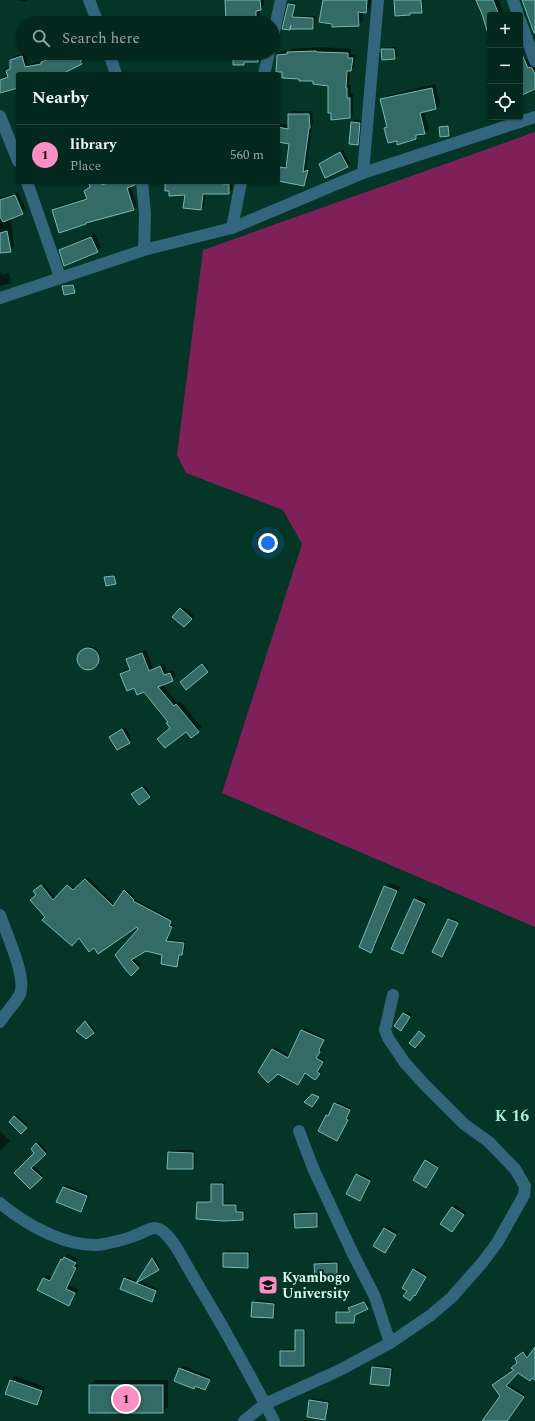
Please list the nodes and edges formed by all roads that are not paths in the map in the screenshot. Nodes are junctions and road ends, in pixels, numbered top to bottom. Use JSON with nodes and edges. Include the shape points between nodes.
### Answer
{"nodes":[{"id":1,"x":89,"y":0,"type":"edge"},
{"id":2,"x":281,"y":0,"type":"edge"},
{"id":3,"x":378,"y":0,"type":"edge"},
{"id":4,"x":513,"y":0,"type":"edge"},
{"id":5,"x":517,"y":12,"type":"edge"},
{"id":6,"x":95,"y":16,"type":"edge"},
{"id":7,"x":277,"y":16,"type":"edge"},
{"id":8,"x":523,"y":28,"type":"edge"},
{"id":9,"x":111,"y":60,"type":"edge"},
{"id":10,"x":267,"y":60,"type":"edge"},
{"id":11,"x":535,"y":61,"type":"edge"},
{"id":12,"x":115,"y":72,"type":"edge"},
{"id":13,"x":264,"y":72,"type":"edge"},
{"id":14,"x":0,"y":116,"type":"edge"},
{"id":15,"x":535,"y":117,"type":"edge"},
{"id":16,"x":16,"y":156,"type":"edge"},
{"id":17,"x":363,"y":173,"type":"junction"},
{"id":18,"x":27,"y":184,"type":"edge"},
{"id":19,"x":142,"y":184,"type":"edge"},
{"id":20,"x":241,"y":184,"type":"edge"},
{"id":21,"x":232,"y":228,"type":"junction"},
{"id":22,"x":144,"y":250,"type":"junction"},
{"id":23,"x":60,"y":277,"type":"junction"},
{"id":24,"x":0,"y":298,"type":"edge"},
{"id":25,"x":0,"y":916,"type":"edge"},
{"id":26,"x":393,"y":995,"type":"dead end"},
{"id":27,"x":0,"y":1022,"type":"edge"},
{"id":28,"x":299,"y":1131,"type":"dead end"},
{"id":29,"x":0,"y":1203,"type":"edge"},
{"id":30,"x":390,"y":1343,"type":"junction"},
{"id":31,"x":265,"y":1404,"type":"junction"},
{"id":32,"x":244,"y":1421,"type":"edge"},
{"id":33,"x":274,"y":1421,"type":"edge"}],
"edges":[{"from":1,"to":6,"type":"street"},
{"from":2,"to":7,"type":"street"},
{"from":3,"to":17,"type":"street"},
{"from":4,"to":5,"type":"street"},
{"from":8,"to":11,"type":"street"},
{"from":9,"to":12,"type":"street"},
{"from":10,"to":13,"type":"street"},
{"from":14,"to":16,"type":"street"},
{"from":15,"to":17,"type":"street"},
{"from":17,"to":21,"type":"street"},
{"from":18,"to":23,"type":"street"},
{"from":19,"to":22,"type":"street"},
{"from":20,"to":21,"type":"street"},
{"from":21,"to":22,"type":"street"},
{"from":22,"to":23,"type":"street"},
{"from":23,"to":24,"type":"street"},
{"from":25,"to":27,"type":"street","via":[[20,970],[21,980],[21,992]]},
{"from":26,"to":30,"type":"street","via":[[385,1030],[394,1047],[424,1084],[515,1169],[525,1191],[496,1243],[452,1297]]},
{"from":28,"to":30,"type":"street","via":[[322,1187],[375,1298]]},
{"from":29,"to":31,"type":"street","via":[[38,1228],[63,1240],[83,1245],[103,1244],[131,1237],[151,1228],[158,1228],[165,1233],[210,1304]]},
{"from":30,"to":31,"type":"street","via":[[340,1370]]},
{"from":31,"to":32,"type":"street"},
{"from":31,"to":33,"type":"street"}]}
